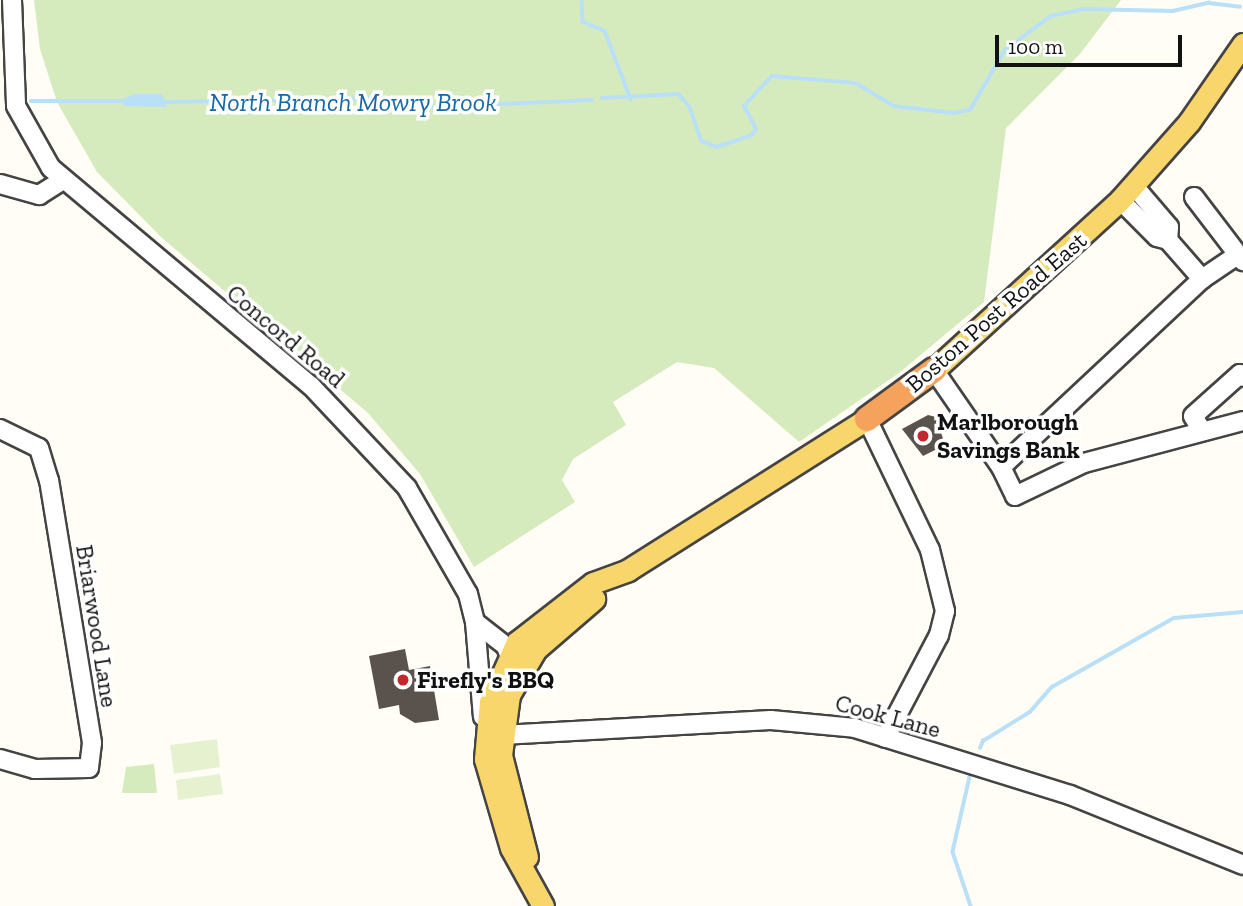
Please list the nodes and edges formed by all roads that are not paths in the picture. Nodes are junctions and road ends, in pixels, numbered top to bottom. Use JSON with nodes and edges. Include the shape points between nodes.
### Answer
{"nodes":[{"id":1,"x":10,"y":0,"type":"edge"},
{"id":2,"x":1243,"y":44,"type":"edge"},
{"id":3,"x":63,"y":180,"type":"junction"},
{"id":4,"x":0,"y":184,"type":"edge"},
{"id":5,"x":1127,"y":193,"type":"junction"},
{"id":6,"x":1194,"y":197,"type":"dead end"},
{"id":7,"x":1240,"y":258,"type":"edge"},
{"id":8,"x":1202,"y":279,"type":"junction"},
{"id":9,"x":934,"y":370,"type":"junction"},
{"id":10,"x":1243,"y":377,"type":"edge"},
{"id":11,"x":867,"y":419,"type":"junction"},
{"id":12,"x":1243,"y":421,"type":"edge"},
{"id":13,"x":0,"y":429,"type":"edge"},
{"id":14,"x":1202,"y":431,"type":"junction"},
{"id":15,"x":1001,"y":467,"type":"junction"},
{"id":16,"x":475,"y":622,"type":"junction"},
{"id":17,"x":478,"y":647,"type":"junction"},
{"id":18,"x":514,"y":664,"type":"junction"},
{"id":19,"x":885,"y":738,"type":"junction"},
{"id":20,"x":494,"y":740,"type":"junction"},
{"id":21,"x":0,"y":759,"type":"edge"},
{"id":22,"x":1243,"y":865,"type":"edge"},
{"id":23,"x":542,"y":906,"type":"edge"}],
"edges":[{"from":1,"to":3,"type":"street","name":"Concord Road","via":[[16,106],[37,151]]},
{"from":2,"to":5,"type":"main road","name":"Boston Post Road East","via":[[1189,122]]},
{"from":3,"to":4,"type":"street","via":[[39,195]]},
{"from":3,"to":16,"type":"street","name":"Concord Road","via":[[311,386],[370,443],[407,488],[451,559]]},
{"from":5,"to":8,"type":"street","via":[[1157,237],[1168,240]]},
{"from":5,"to":9,"type":"main road","name":"Boston Post Road East"},
{"from":6,"to":7,"type":"street"},
{"from":7,"to":8,"type":"street"},
{"from":8,"to":15,"type":"street"},
{"from":9,"to":11,"type":"highway","name":"Boston Post Road East"},
{"from":9,"to":15,"type":"street"},
{"from":10,"to":14,"type":"street","via":[[1240,374],[1193,416]]},
{"from":11,"to":18,"type":"main road","name":"Boston Post Road East","via":[[628,570]]},
{"from":11,"to":19,"type":"street","via":[[930,550],[945,611],[939,635]]},
{"from":12,"to":14,"type":"street"},
{"from":13,"to":21,"type":"street","name":"Briarwood Lane","via":[[39,448],[49,480],[92,743],[89,768],[35,769]]},
{"from":14,"to":15,"type":"street","via":[[1084,463],[1015,496]]},
{"from":16,"to":17,"type":"street","name":"Concord Road"},
{"from":16,"to":18,"type":"street","via":[[506,646]]},
{"from":17,"to":18,"type":"street"},
{"from":17,"to":20,"type":"street","name":"Concord Road"},
{"from":18,"to":20,"type":"main road","name":"Boston Post Road East"},
{"from":19,"to":20,"type":"street","name":"Cook Lane","via":[[855,728],[771,720]]},
{"from":19,"to":22,"type":"street","name":"Cook Lane","via":[[1070,795]]},
{"from":20,"to":23,"type":"main road","name":"Boston Post Road East"}]}
